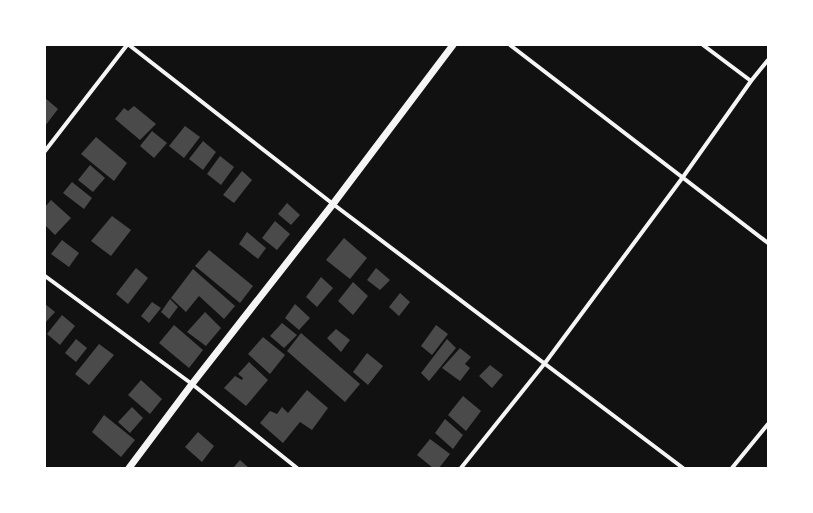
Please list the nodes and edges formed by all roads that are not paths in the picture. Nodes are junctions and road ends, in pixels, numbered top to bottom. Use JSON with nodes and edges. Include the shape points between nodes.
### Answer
{"nodes":[{"id":1,"x":128,"y":45,"type":"edge"},
{"id":2,"x":452,"y":45,"type":"edge"},
{"id":3,"x":510,"y":45,"type":"edge"},
{"id":4,"x":702,"y":45,"type":"edge"},
{"id":5,"x":768,"y":60,"type":"edge"},
{"id":6,"x":751,"y":81,"type":"junction"},
{"id":7,"x":45,"y":151,"type":"edge"},
{"id":8,"x":683,"y":177,"type":"junction"},
{"id":9,"x":333,"y":204,"type":"junction"},
{"id":10,"x":768,"y":243,"type":"edge"},
{"id":11,"x":45,"y":276,"type":"edge"},
{"id":12,"x":545,"y":363,"type":"junction"},
{"id":13,"x":192,"y":384,"type":"junction"},
{"id":14,"x":768,"y":424,"type":"edge"},
{"id":15,"x":129,"y":468,"type":"edge"},
{"id":16,"x":297,"y":468,"type":"edge"},
{"id":17,"x":461,"y":468,"type":"edge"},
{"id":18,"x":684,"y":468,"type":"edge"},
{"id":19,"x":732,"y":468,"type":"edge"}],
"edges":[{"from":1,"to":7,"type":"street"},
{"from":1,"to":9,"type":"street"},
{"from":2,"to":9,"type":"street"},
{"from":3,"to":8,"type":"street"},
{"from":4,"to":6,"type":"street"},
{"from":5,"to":6,"type":"street"},
{"from":6,"to":8,"type":"street"},
{"from":8,"to":10,"type":"street"},
{"from":8,"to":12,"type":"street"},
{"from":9,"to":12,"type":"street"},
{"from":9,"to":13,"type":"street"},
{"from":11,"to":13,"type":"street"},
{"from":12,"to":17,"type":"street"},
{"from":12,"to":18,"type":"street"},
{"from":13,"to":15,"type":"street"},
{"from":13,"to":16,"type":"street"},
{"from":14,"to":19,"type":"street"}]}
